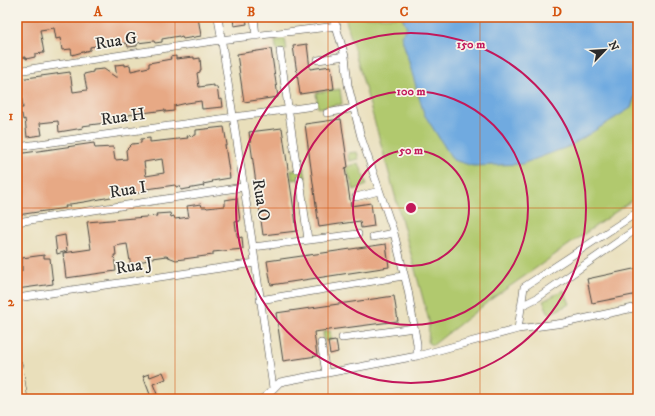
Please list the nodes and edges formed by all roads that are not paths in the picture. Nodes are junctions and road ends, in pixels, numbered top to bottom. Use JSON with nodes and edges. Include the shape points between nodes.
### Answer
{"nodes":[{"id":1,"x":218,"y":17,"type":"edge"},
{"id":2,"x":254,"y":17,"type":"edge"},
{"id":3,"x":333,"y":17,"type":"edge"},
{"id":4,"x":337,"y":26,"type":"junction"},
{"id":5,"x":256,"y":36,"type":"junction"},
{"id":6,"x":220,"y":40,"type":"junction"},
{"id":7,"x":280,"y":51,"type":"dead end"},
{"id":8,"x":345,"y":56,"type":"junction"},
{"id":9,"x":318,"y":60,"type":"dead end"},
{"id":10,"x":17,"y":71,"type":"edge"},
{"id":11,"x":314,"y":106,"type":"dead end"},
{"id":12,"x":354,"y":108,"type":"junction"},
{"id":13,"x":289,"y":109,"type":"junction"},
{"id":14,"x":327,"y":114,"type":"dead end"},
{"id":15,"x":233,"y":116,"type":"junction"},
{"id":16,"x":17,"y":147,"type":"edge"},
{"id":17,"x":298,"y":169,"type":"dead end"},
{"id":18,"x":300,"y":179,"type":"dead end"},
{"id":19,"x":243,"y":187,"type":"junction"},
{"id":20,"x":379,"y":191,"type":"junction"},
{"id":21,"x":356,"y":197,"type":"dead end"},
{"id":22,"x":638,"y":212,"type":"edge"},
{"id":23,"x":17,"y":222,"type":"edge"},
{"id":24,"x":638,"y":228,"type":"edge"},
{"id":25,"x":358,"y":234,"type":"dead end"},
{"id":26,"x":394,"y":234,"type":"junction"},
{"id":27,"x":373,"y":237,"type":"dead end"},
{"id":28,"x":308,"y":240,"type":"junction"},
{"id":29,"x":253,"y":247,"type":"junction"},
{"id":30,"x":255,"y":263,"type":"junction"},
{"id":31,"x":403,"y":276,"type":"junction"},
{"id":32,"x":17,"y":298,"type":"edge"},
{"id":33,"x":260,"y":300,"type":"junction"},
{"id":34,"x":521,"y":306,"type":"junction"},
{"id":35,"x":638,"y":307,"type":"edge"},
{"id":36,"x":414,"y":328,"type":"junction"},
{"id":37,"x":518,"y":330,"type":"junction"},
{"id":38,"x":342,"y":338,"type":"dead end"},
{"id":39,"x":321,"y":343,"type":"dead end"},
{"id":40,"x":417,"y":356,"type":"junction"},
{"id":41,"x":17,"y":366,"type":"edge"},
{"id":42,"x":326,"y":373,"type":"junction"},
{"id":43,"x":273,"y":388,"type":"junction"},
{"id":44,"x":22,"y":399,"type":"edge"},
{"id":45,"x":261,"y":399,"type":"edge"}],
"edges":[{"from":1,"to":6,"type":"street","name":"Rua O"},
{"from":2,"to":5,"type":"street"},
{"from":3,"to":4,"type":"street"},
{"from":4,"to":5,"type":"street","name":"Rua G"},
{"from":4,"to":8,"type":"street"},
{"from":5,"to":6,"type":"street","name":"Rua G"},
{"from":6,"to":10,"type":"street","name":"Rua G"},
{"from":6,"to":15,"type":"street","name":"Rua O"},
{"from":7,"to":13,"type":"street"},
{"from":8,"to":9,"type":"street"},
{"from":8,"to":12,"type":"street"},
{"from":11,"to":13,"type":"street","name":"Rua H"},
{"from":12,"to":14,"type":"street"},
{"from":12,"to":20,"type":"street"},
{"from":13,"to":15,"type":"street","name":"Rua H"},
{"from":13,"to":17,"type":"street"},
{"from":15,"to":16,"type":"street","name":"Rua H"},
{"from":15,"to":19,"type":"street","name":"Rua O"},
{"from":18,"to":28,"type":"street"},
{"from":19,"to":23,"type":"street","name":"Rua I"},
{"from":19,"to":29,"type":"street","name":"Rua O"},
{"from":20,"to":21,"type":"street"},
{"from":20,"to":26,"type":"street"},
{"from":22,"to":34,"type":"street","via":[[524,287]]},
{"from":24,"to":34,"type":"street","via":[[537,298]]},
{"from":25,"to":28,"type":"street"},
{"from":26,"to":27,"type":"street"},
{"from":26,"to":31,"type":"street"},
{"from":28,"to":29,"type":"street"},
{"from":29,"to":30,"type":"street","name":"Rua O"},
{"from":30,"to":32,"type":"street","name":"Rua J"},
{"from":30,"to":33,"type":"street","name":"Rua O"},
{"from":31,"to":33,"type":"street"},
{"from":31,"to":36,"type":"street"},
{"from":33,"to":43,"type":"street","name":"Rua O"},
{"from":34,"to":37,"type":"street"},
{"from":35,"to":37,"type":"street"},
{"from":36,"to":38,"type":"street"},
{"from":36,"to":40,"type":"street"},
{"from":37,"to":40,"type":"street"},
{"from":39,"to":42,"type":"street"},
{"from":40,"to":42,"type":"street"},
{"from":41,"to":44,"type":"main road"},
{"from":42,"to":43,"type":"street","via":[[280,382]]},
{"from":43,"to":45,"type":"street"}]}
